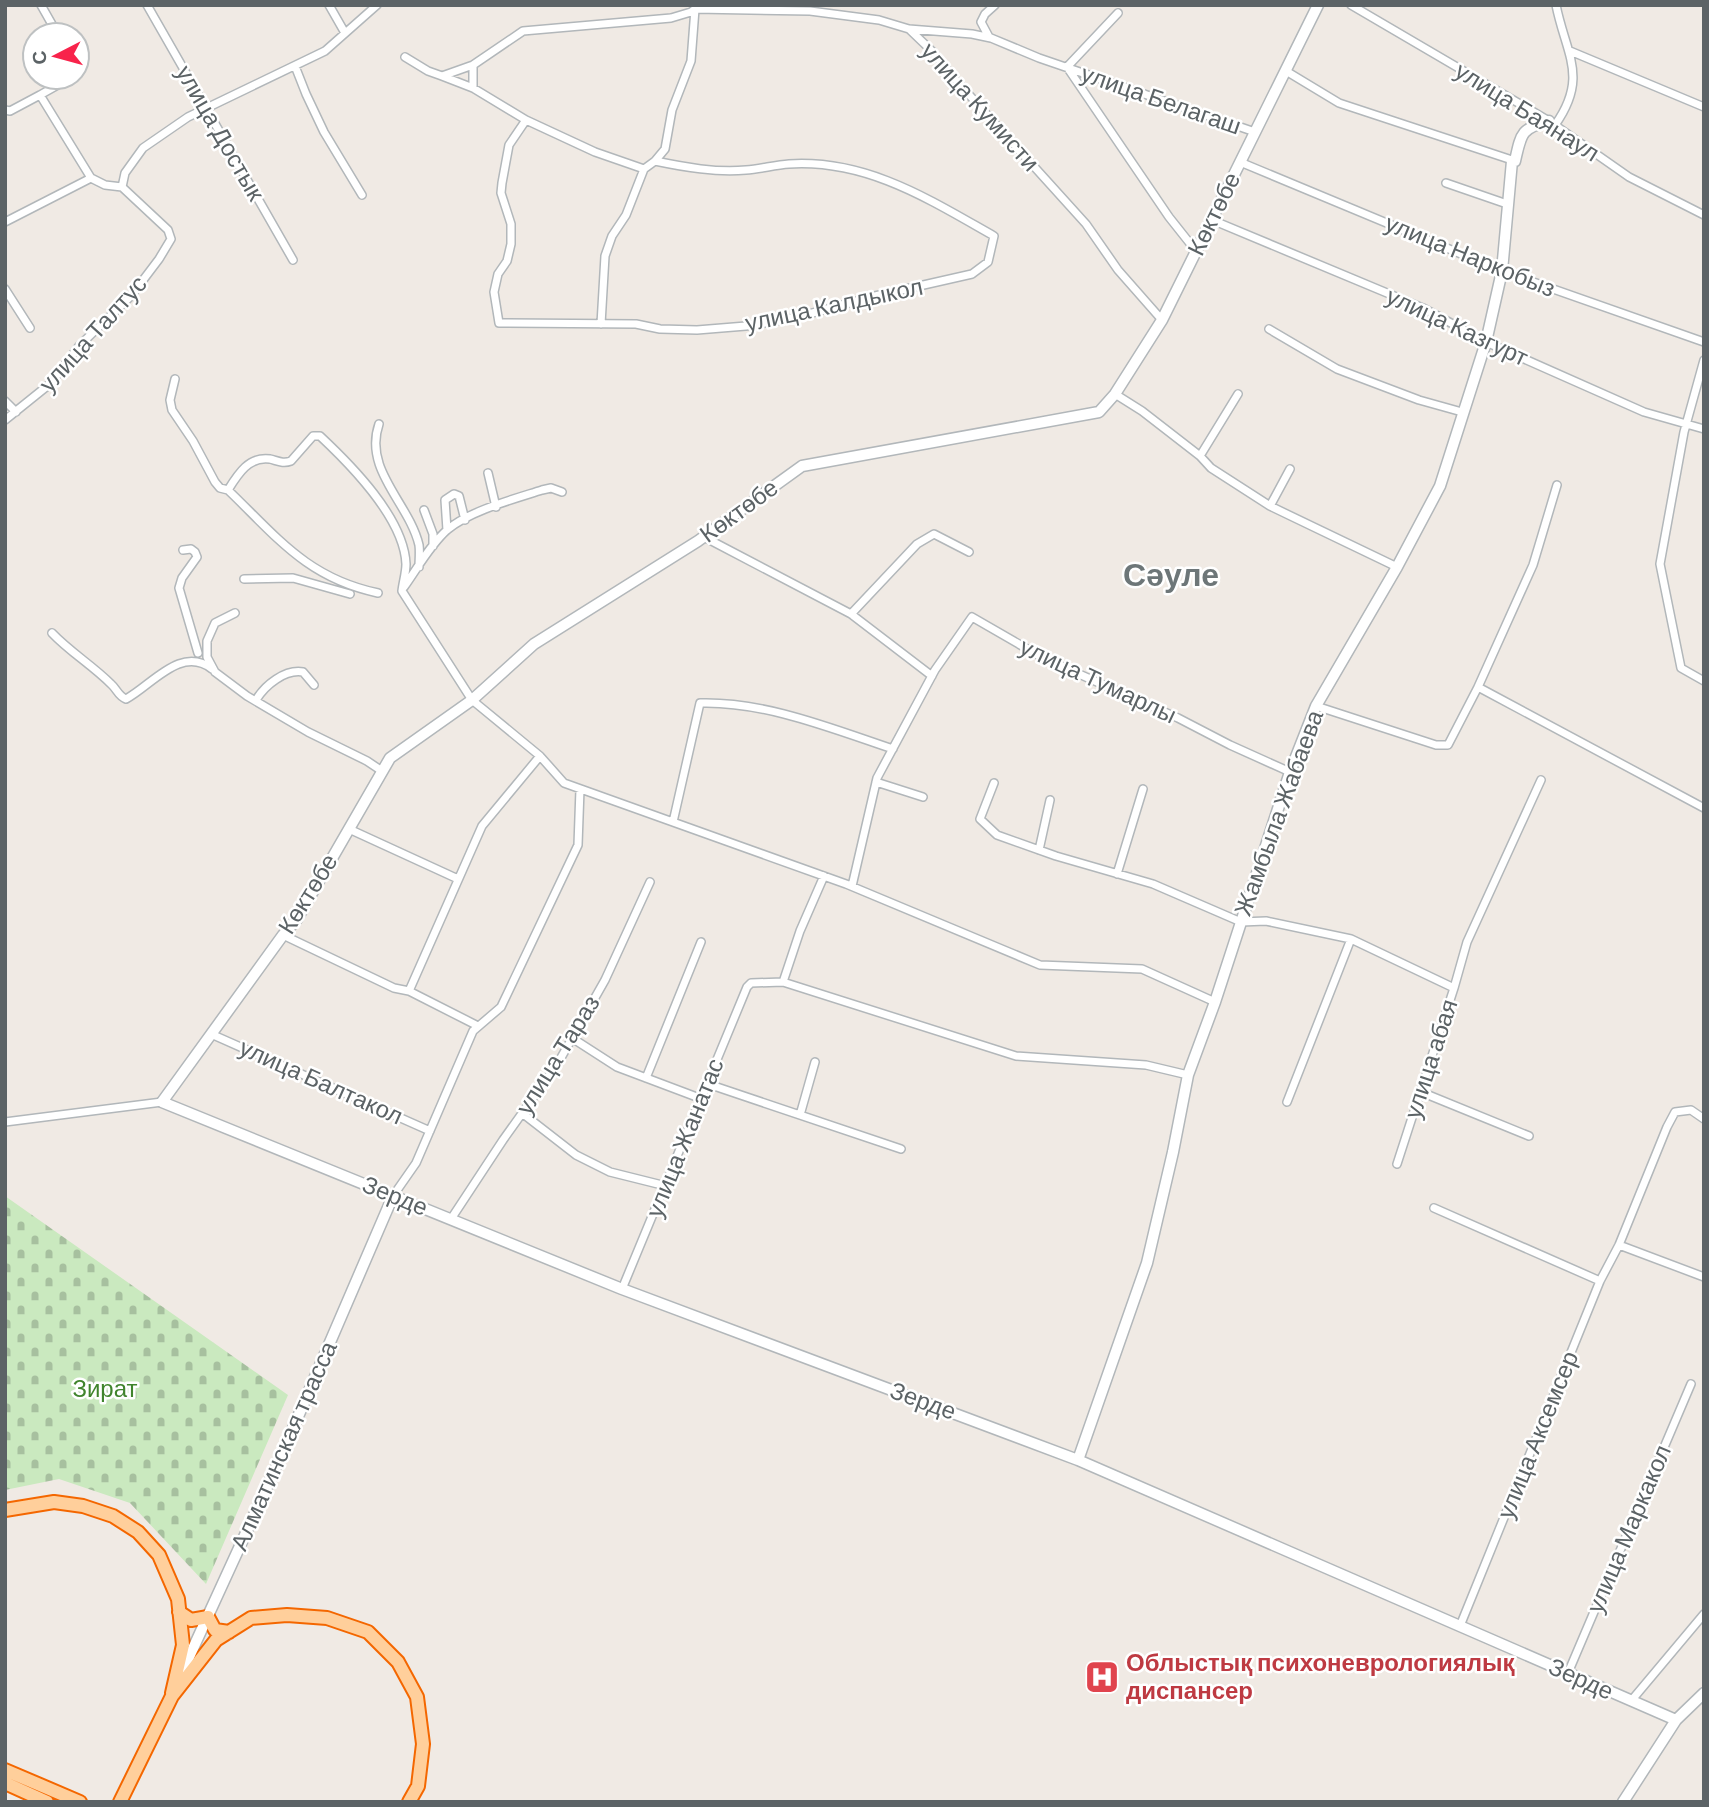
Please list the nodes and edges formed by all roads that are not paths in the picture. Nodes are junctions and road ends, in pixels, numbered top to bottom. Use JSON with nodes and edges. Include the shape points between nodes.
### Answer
{"nodes":[{"id":1,"x":41,"y":5,"type":"edge"},
{"id":2,"x":147,"y":5,"type":"edge"},
{"id":3,"x":329,"y":5,"type":"edge"},
{"id":4,"x":377,"y":5,"type":"edge"},
{"id":5,"x":996,"y":5,"type":"edge"},
{"id":6,"x":1318,"y":5,"type":"edge"},
{"id":7,"x":1351,"y":5,"type":"edge"},
{"id":8,"x":1556,"y":5,"type":"edge"},
{"id":9,"x":695,"y":9,"type":"junction"},
{"id":10,"x":1118,"y":13,"type":"dead end"},
{"id":11,"x":50,"y":21,"type":"edge"},
{"id":12,"x":909,"y":30,"type":"junction"},
{"id":13,"x":345,"y":33,"type":"junction"},
{"id":14,"x":989,"y":37,"type":"junction"},
{"id":15,"x":1570,"y":51,"type":"junction"},
{"id":16,"x":405,"y":57,"type":"dead end"},
{"id":17,"x":473,"y":65,"type":"junction"},
{"id":18,"x":295,"y":66,"type":"junction"},
{"id":19,"x":1067,"y":67,"type":"junction"},
{"id":20,"x":1286,"y":71,"type":"junction"},
{"id":21,"x":442,"y":76,"type":"junction"},
{"id":22,"x":473,"y":88,"type":"junction"},
{"id":23,"x":47,"y":91,"type":"edge"},
{"id":24,"x":40,"y":95,"type":"junction"},
{"id":25,"x":1704,"y":107,"type":"edge"},
{"id":26,"x":206,"y":108,"type":"junction"},
{"id":27,"x":5,"y":110,"type":"edge"},
{"id":28,"x":526,"y":120,"type":"junction"},
{"id":29,"x":1552,"y":123,"type":"junction"},
{"id":30,"x":1255,"y":132,"type":"junction"},
{"id":31,"x":655,"y":161,"type":"junction"},
{"id":32,"x":1515,"y":161,"type":"junction"},
{"id":33,"x":1240,"y":162,"type":"junction"},
{"id":34,"x":644,"y":169,"type":"junction"},
{"id":35,"x":91,"y":178,"type":"junction"},
{"id":36,"x":1446,"y":183,"type":"dead end"},
{"id":37,"x":122,"y":187,"type":"junction"},
{"id":38,"x":362,"y":195,"type":"dead end"},
{"id":39,"x":1507,"y":204,"type":"junction"},
{"id":40,"x":1704,"y":215,"type":"edge"},
{"id":41,"x":1212,"y":220,"type":"junction"},
{"id":42,"x":5,"y":222,"type":"edge"},
{"id":43,"x":1196,"y":251,"type":"junction"},
{"id":44,"x":293,"y":260,"type":"dead end"},
{"id":45,"x":1502,"y":271,"type":"junction"},
{"id":46,"x":5,"y":289,"type":"edge"},
{"id":47,"x":1162,"y":320,"type":"junction"},
{"id":48,"x":601,"y":324,"type":"junction"},
{"id":49,"x":30,"y":328,"type":"dead end"},
{"id":50,"x":1269,"y":329,"type":"dead end"},
{"id":51,"x":1486,"y":342,"type":"junction"},
{"id":52,"x":1704,"y":342,"type":"edge"},
{"id":53,"x":1704,"y":360,"type":"edge"},
{"id":54,"x":176,"y":379,"type":"dead end"},
{"id":55,"x":1115,"y":394,"type":"junction"},
{"id":56,"x":1238,"y":394,"type":"dead end"},
{"id":57,"x":5,"y":401,"type":"edge"},
{"id":58,"x":16,"y":412,"type":"junction"},
{"id":59,"x":1462,"y":412,"type":"junction"},
{"id":60,"x":5,"y":420,"type":"edge"},
{"id":61,"x":379,"y":424,"type":"dead end"},
{"id":62,"x":1686,"y":424,"type":"junction"},
{"id":63,"x":1704,"y":429,"type":"edge"},
{"id":64,"x":1200,"y":456,"type":"junction"},
{"id":65,"x":1290,"y":469,"type":"dead end"},
{"id":66,"x":488,"y":473,"type":"dead end"},
{"id":67,"x":1557,"y":485,"type":"dead end"},
{"id":68,"x":228,"y":490,"type":"junction"},
{"id":69,"x":562,"y":492,"type":"dead end"},
{"id":70,"x":1270,"y":506,"type":"junction"},
{"id":71,"x":496,"y":507,"type":"junction"},
{"id":72,"x":424,"y":510,"type":"dead end"},
{"id":73,"x":464,"y":520,"type":"junction"},
{"id":74,"x":447,"y":530,"type":"junction"},
{"id":75,"x":704,"y":537,"type":"junction"},
{"id":76,"x":433,"y":547,"type":"junction"},
{"id":77,"x":183,"y":550,"type":"dead end"},
{"id":78,"x":969,"y":552,"type":"dead end"},
{"id":79,"x":418,"y":567,"type":"junction"},
{"id":80,"x":1398,"y":567,"type":"junction"},
{"id":81,"x":244,"y":579,"type":"dead end"},
{"id":82,"x":402,"y":591,"type":"junction"},
{"id":83,"x":378,"y":593,"type":"dead end"},
{"id":84,"x":350,"y":594,"type":"dead end"},
{"id":85,"x":234,"y":613,"type":"dead end"},
{"id":86,"x":851,"y":614,"type":"junction"},
{"id":87,"x":52,"y":633,"type":"dead end"},
{"id":88,"x":198,"y":653,"type":"dead end"},
{"id":89,"x":215,"y":672,"type":"junction"},
{"id":90,"x":932,"y":676,"type":"junction"},
{"id":91,"x":1704,"y":681,"type":"edge"},
{"id":92,"x":314,"y":685,"type":"dead end"},
{"id":93,"x":1478,"y":687,"type":"junction"},
{"id":94,"x":256,"y":700,"type":"junction"},
{"id":95,"x":472,"y":700,"type":"junction"},
{"id":96,"x":1316,"y":706,"type":"junction"},
{"id":97,"x":893,"y":749,"type":"junction"},
{"id":98,"x":540,"y":756,"type":"junction"},
{"id":99,"x":383,"y":771,"type":"junction"},
{"id":100,"x":1290,"y":772,"type":"junction"},
{"id":101,"x":1541,"y":780,"type":"dead end"},
{"id":102,"x":876,"y":782,"type":"junction"},
{"id":103,"x":994,"y":783,"type":"dead end"},
{"id":104,"x":580,"y":789,"type":"junction"},
{"id":105,"x":1143,"y":789,"type":"dead end"},
{"id":106,"x":923,"y":797,"type":"dead end"},
{"id":107,"x":1050,"y":800,"type":"dead end"},
{"id":108,"x":1704,"y":808,"type":"edge"},
{"id":109,"x":673,"y":822,"type":"junction"},
{"id":110,"x":349,"y":829,"type":"junction"},
{"id":111,"x":1039,"y":850,"type":"junction"},
{"id":112,"x":1117,"y":874,"type":"junction"},
{"id":113,"x":824,"y":876,"type":"junction"},
{"id":114,"x":458,"y":879,"type":"junction"},
{"id":115,"x":650,"y":882,"type":"dead end"},
{"id":116,"x":852,"y":886,"type":"junction"},
{"id":117,"x":1241,"y":922,"type":"junction"},
{"id":118,"x":283,"y":934,"type":"junction"},
{"id":119,"x":1352,"y":939,"type":"junction"},
{"id":120,"x":701,"y":942,"type":"dead end"},
{"id":121,"x":783,"y":982,"type":"junction"},
{"id":122,"x":1454,"y":988,"type":"junction"},
{"id":123,"x":409,"y":991,"type":"junction"},
{"id":124,"x":1215,"y":1002,"type":"junction"},
{"id":125,"x":478,"y":1026,"type":"junction"},
{"id":126,"x":211,"y":1034,"type":"junction"},
{"id":127,"x":572,"y":1038,"type":"junction"},
{"id":128,"x":815,"y":1062,"type":"dead end"},
{"id":129,"x":1188,"y":1075,"type":"junction"},
{"id":130,"x":646,"y":1078,"type":"junction"},
{"id":131,"x":708,"y":1084,"type":"junction"},
{"id":132,"x":1420,"y":1092,"type":"junction"},
{"id":133,"x":702,"y":1099,"type":"junction"},
{"id":134,"x":162,"y":1102,"type":"junction"},
{"id":135,"x":1287,"y":1102,"type":"dead end"},
{"id":136,"x":522,"y":1112,"type":"junction"},
{"id":137,"x":800,"y":1115,"type":"junction"},
{"id":138,"x":1704,"y":1119,"type":"edge"},
{"id":139,"x":5,"y":1122,"type":"edge"},
{"id":140,"x":430,"y":1130,"type":"junction"},
{"id":141,"x":1529,"y":1136,"type":"dead end"},
{"id":142,"x":901,"y":1149,"type":"dead end"},
{"id":143,"x":1398,"y":1164,"type":"dead end"},
{"id":144,"x":666,"y":1186,"type":"junction"},
{"id":145,"x":393,"y":1195,"type":"junction"},
{"id":146,"x":1434,"y":1208,"type":"dead end"},
{"id":147,"x":451,"y":1219,"type":"junction"},
{"id":148,"x":1619,"y":1245,"type":"junction"},
{"id":149,"x":1704,"y":1277,"type":"edge"},
{"id":150,"x":1600,"y":1282,"type":"junction"},
{"id":151,"x":622,"y":1289,"type":"junction"},
{"id":152,"x":1691,"y":1384,"type":"dead end"},
{"id":153,"x":1078,"y":1460,"type":"junction"},
{"id":154,"x":5,"y":1510,"type":"edge"},
{"id":155,"x":179,"y":1612,"type":"junction"},
{"id":156,"x":1704,"y":1614,"type":"edge"},
{"id":157,"x":208,"y":1617,"type":"junction"},
{"id":158,"x":1460,"y":1626,"type":"junction"},
{"id":159,"x":229,"y":1632,"type":"junction"},
{"id":160,"x":1568,"y":1673,"type":"junction"},
{"id":161,"x":1704,"y":1693,"type":"edge"},
{"id":162,"x":172,"y":1696,"type":"junction"},
{"id":163,"x":1631,"y":1701,"type":"junction"},
{"id":164,"x":1676,"y":1720,"type":"junction"},
{"id":165,"x":9,"y":1778,"type":"edge"},
{"id":166,"x":47,"y":1802,"type":"edge"},
{"id":167,"x":80,"y":1802,"type":"edge"},
{"id":168,"x":120,"y":1802,"type":"edge"},
{"id":169,"x":409,"y":1802,"type":"edge"},
{"id":170,"x":1623,"y":1802,"type":"edge"}],
"edges":[{"from":1,"to":11,"type":"street"},
{"from":2,"to":26,"type":"street","name":"улица Достык"},
{"from":3,"to":13,"type":"street"},
{"from":4,"to":13,"type":"street"},
{"from":5,"to":14,"type":"street","via":[[981,22]]},
{"from":6,"to":20,"type":"street","name":"Көктөбе"},
{"from":7,"to":29,"type":"street","name":"улица Баянаул"},
{"from":8,"to":15,"type":"street"},
{"from":9,"to":12,"type":"street","name":"улица Кумисти","via":[[810,11],[879,20]]},
{"from":9,"to":17,"type":"street","name":"улица Кумисти","via":[[671,18],[523,31]]},
{"from":9,"to":31,"type":"street","via":[[691,61],[672,110],[665,149]]},
{"from":10,"to":19,"type":"street","name":"улица Белагаш"},
{"from":12,"to":14,"type":"street","name":"улица Белагаш"},
{"from":12,"to":47,"type":"street","name":"улица Кумисти","via":[[1087,224],[1118,270]]},
{"from":13,"to":18,"type":"street","via":[[325,51]]},
{"from":14,"to":19,"type":"street","name":"улица Белагаш"},
{"from":15,"to":25,"type":"street"},
{"from":15,"to":29,"type":"street","via":[[1574,84],[1567,108]]},
{"from":16,"to":21,"type":"street"},
{"from":17,"to":21,"type":"street","name":"улица Кумисти"},
{"from":17,"to":22,"type":"street"},
{"from":18,"to":26,"type":"street"},
{"from":18,"to":38,"type":"street","via":[[324,132]]},
{"from":19,"to":30,"type":"street","name":"улица Белагаш"},
{"from":19,"to":43,"type":"street","name":"улица Белагаш"},
{"from":20,"to":30,"type":"street","name":"Көктөбе"},
{"from":20,"to":32,"type":"street","via":[[1339,103]]},
{"from":21,"to":22,"type":"street"},
{"from":22,"to":28,"type":"street"},
{"from":23,"to":24,"type":"street"},
{"from":24,"to":27,"type":"street"},
{"from":24,"to":35,"type":"street"},
{"from":26,"to":37,"type":"street","via":[[143,148],[125,173]]},
{"from":26,"to":44,"type":"street","name":"улица Достык"},
{"from":28,"to":34,"type":"street"},
{"from":28,"to":48,"type":"street","name":"улица Калдыкол","via":[[509,145],[502,183],[511,244],[494,292],[499,323]]},
{"from":29,"to":32,"type":"street","name":"Жамбыла Жабаева","via":[[1531,125],[1520,138]]},
{"from":29,"to":40,"type":"street","name":"улица Баянаул","via":[[1629,177]]},
{"from":30,"to":33,"type":"street","name":"Көктөбе"},
{"from":31,"to":34,"type":"street"},
{"from":31,"to":48,"type":"street","name":"улица Калдыкол","via":[[743,171],[789,164],[860,171],[914,191],[994,236],[988,262],[972,274],[746,326],[696,330]]},
{"from":32,"to":39,"type":"street","name":"Жамбыла Жабаева"},
{"from":33,"to":41,"type":"street","name":"Көктөбе"},
{"from":33,"to":45,"type":"street","name":"улица Наркобыз"},
{"from":34,"to":48,"type":"street","via":[[605,256]]},
{"from":35,"to":37,"type":"street"},
{"from":35,"to":42,"type":"street"},
{"from":36,"to":39,"type":"street"},
{"from":37,"to":58,"type":"street","name":"улица Талтус","via":[[168,230],[170,239],[131,296],[79,346],[51,383]]},
{"from":39,"to":45,"type":"street","name":"Жамбыла Жабаева"},
{"from":41,"to":43,"type":"street","name":"Көктөбе"},
{"from":41,"to":51,"type":"street","name":"улица Казгурт","via":[[1423,309]]},
{"from":43,"to":47,"type":"street","name":"Көктөбе"},
{"from":45,"to":51,"type":"street","name":"Жамбыла Жабаева"},
{"from":45,"to":52,"type":"street","name":"улица Наркобыз"},
{"from":46,"to":49,"type":"street"},
{"from":47,"to":55,"type":"street","name":"Көктөбе"},
{"from":50,"to":59,"type":"street","via":[[1337,369]]},
{"from":51,"to":59,"type":"street","name":"Жамбыла Жабаева"},
{"from":51,"to":62,"type":"street","name":"улица Казгурт","via":[[1644,412]]},
{"from":53,"to":62,"type":"street"},
{"from":54,"to":68,"type":"street","via":[[172,411],[215,482]]},
{"from":55,"to":64,"type":"street"},
{"from":55,"to":75,"type":"street","name":"Көктөбе","via":[[1099,412],[802,466]]},
{"from":56,"to":64,"type":"street"},
{"from":57,"to":58,"type":"street"},
{"from":58,"to":60,"type":"street","name":"улица Талтус"},
{"from":59,"to":80,"type":"street","name":"Жамбыла Жабаева","via":[[1440,486]]},
{"from":61,"to":79,"type":"street","via":[[374,437],[381,467],[418,544]]},
{"from":62,"to":63,"type":"street","name":"улица Казгурт"},
{"from":62,"to":91,"type":"street","via":[[1660,565],[1681,668]]},
{"from":64,"to":70,"type":"street"},
{"from":65,"to":70,"type":"street"},
{"from":66,"to":71,"type":"street"},
{"from":67,"to":93,"type":"street","via":[[1533,565]]},
{"from":68,"to":82,"type":"street","via":[[250,462],[291,461],[313,436],[320,436],[362,480],[396,531],[406,565]]},
{"from":68,"to":83,"type":"street","via":[[298,558],[337,580]]},
{"from":69,"to":71,"type":"street","via":[[542,490]]},
{"from":70,"to":80,"type":"street"},
{"from":71,"to":73,"type":"street"},
{"from":72,"to":76,"type":"street"},
{"from":73,"to":74,"type":"street"},
{"from":73,"to":74,"type":"street","via":[[454,494],[445,500]]},
{"from":74,"to":76,"type":"street"},
{"from":75,"to":86,"type":"street"},
{"from":75,"to":95,"type":"street","name":"Көктөбе","via":[[534,644]]},
{"from":76,"to":79,"type":"street"},
{"from":77,"to":88,"type":"street","via":[[191,549],[197,557],[179,588]]},
{"from":78,"to":86,"type":"street","via":[[934,534],[917,544]]},
{"from":79,"to":82,"type":"street"},
{"from":80,"to":96,"type":"street","name":"Жамбыла Жабаева"},
{"from":81,"to":84,"type":"street","via":[[293,578]]},
{"from":82,"to":95,"type":"street"},
{"from":85,"to":89,"type":"street","via":[[215,623],[207,641],[205,651]]},
{"from":86,"to":90,"type":"street"},
{"from":87,"to":89,"type":"street","via":[[126,699],[180,662],[200,662]]},
{"from":89,"to":94,"type":"street"},
{"from":90,"to":97,"type":"street","name":"улица Тумарлы"},
{"from":90,"to":100,"type":"street","name":"улица Тумарлы","via":[[972,617],[1043,658]]},
{"from":92,"to":94,"type":"street","via":[[303,673],[292,671]]},
{"from":93,"to":96,"type":"street","via":[[1448,745]]},
{"from":93,"to":108,"type":"street"},
{"from":94,"to":99,"type":"street"},
{"from":95,"to":98,"type":"street"},
{"from":95,"to":99,"type":"street","name":"Көктөбе","via":[[390,758]]},
{"from":96,"to":100,"type":"street","name":"Жамбыла Жабаева"},
{"from":97,"to":102,"type":"street","name":"улица Тумарлы"},
{"from":97,"to":109,"type":"street","via":[[803,720],[723,702],[701,703]]},
{"from":98,"to":104,"type":"street","via":[[564,783]]},
{"from":98,"to":114,"type":"street","via":[[482,825]]},
{"from":99,"to":110,"type":"street","name":"Көктөбе"},
{"from":100,"to":117,"type":"street","name":"Жамбыла Жабаева"},
{"from":101,"to":122,"type":"street","via":[[1467,942]]},
{"from":102,"to":106,"type":"street"},
{"from":102,"to":116,"type":"street","name":"улица Тумарлы"},
{"from":103,"to":111,"type":"street","via":[[980,819],[997,835]]},
{"from":104,"to":109,"type":"street"},
{"from":104,"to":125,"type":"street","via":[[578,845],[501,1007]]},
{"from":105,"to":112,"type":"street"},
{"from":107,"to":111,"type":"street"},
{"from":109,"to":113,"type":"street"},
{"from":110,"to":114,"type":"street"},
{"from":110,"to":118,"type":"street","name":"Көктөбе","via":[[297,919]]},
{"from":111,"to":112,"type":"street"},
{"from":112,"to":117,"type":"street","via":[[1153,884]]},
{"from":113,"to":116,"type":"street"},
{"from":113,"to":121,"type":"street"},
{"from":114,"to":123,"type":"street"},
{"from":115,"to":127,"type":"street","name":"улица Тараз","via":[[605,980]]},
{"from":116,"to":124,"type":"street","via":[[1040,965],[1142,970]]},
{"from":117,"to":119,"type":"street","name":"улица абая","via":[[1266,921]]},
{"from":117,"to":124,"type":"street","name":"Жамбыла Жабаева"},
{"from":118,"to":123,"type":"street"},
{"from":118,"to":126,"type":"street","name":"Көктөбе"},
{"from":119,"to":122,"type":"street","name":"улица абая"},
{"from":119,"to":135,"type":"street"},
{"from":120,"to":130,"type":"street"},
{"from":121,"to":129,"type":"street","via":[[1016,1056],[1146,1065]]},
{"from":121,"to":131,"type":"street","name":"улица Жанатас","via":[[747,987]]},
{"from":122,"to":132,"type":"street","name":"улица абая"},
{"from":123,"to":125,"type":"street"},
{"from":124,"to":129,"type":"street","name":"Жамбыла Жабаева"},
{"from":125,"to":140,"type":"street"},
{"from":126,"to":134,"type":"street","name":"Көктөбе"},
{"from":126,"to":140,"type":"street","name":"улица Балтакол"},
{"from":127,"to":130,"type":"street","via":[[617,1067]]},
{"from":127,"to":136,"type":"street","name":"улица Тараз"},
{"from":128,"to":137,"type":"street"},
{"from":129,"to":153,"type":"street","name":"Жамбыла Жабаева","via":[[1147,1263]]},
{"from":130,"to":133,"type":"street"},
{"from":131,"to":133,"type":"street","name":"улица Жанатас"},
{"from":131,"to":137,"type":"street"},
{"from":132,"to":141,"type":"street"},
{"from":132,"to":143,"type":"street","name":"улица абая"},
{"from":133,"to":144,"type":"street","name":"улица Жанатас"},
{"from":134,"to":139,"type":"street"},
{"from":134,"to":145,"type":"street","name":"Зерде"},
{"from":136,"to":144,"type":"street","via":[[587,1161],[610,1172]]},
{"from":136,"to":147,"type":"street","name":"улица Тараз"},
{"from":137,"to":142,"type":"street"},
{"from":138,"to":148,"type":"street","name":"улица Аксемсер","via":[[1691,1111],[1675,1112]]},
{"from":140,"to":145,"type":"street","via":[[416,1163]]},
{"from":144,"to":151,"type":"street","name":"улица Жанатас"},
{"from":145,"to":147,"type":"street","name":"Зерде"},
{"from":145,"to":157,"type":"street","name":"Алматинская трасса"},
{"from":146,"to":150,"type":"street"},
{"from":147,"to":151,"type":"street","name":"Зерде"},
{"from":148,"to":149,"type":"street"},
{"from":148,"to":150,"type":"street","name":"улица Аксемсер"},
{"from":150,"to":158,"type":"street","name":"улица Аксемсер"},
{"from":151,"to":153,"type":"street","name":"Зерде"},
{"from":152,"to":160,"type":"street","name":"улица Маркакол"},
{"from":153,"to":158,"type":"street","name":"Зерде"},
{"from":154,"to":155,"type":"highway","via":[[54,1502],[113,1516],[138,1532],[159,1555]]},
{"from":155,"to":157,"type":"highway","via":[[191,1620]]},
{"from":155,"to":162,"type":"highway","via":[[183,1645]]},
{"from":156,"to":163,"type":"street"},
{"from":157,"to":159,"type":"highway","via":[[215,1630]]},
{"from":157,"to":162,"type":"street","name":"Алматинская трасса"},
{"from":158,"to":160,"type":"street","name":"Зерде"},
{"from":159,"to":162,"type":"highway","via":[[216,1640]]},
{"from":159,"to":169,"type":"highway","via":[[251,1618],[287,1615],[327,1618],[368,1632],[398,1662],[417,1697],[423,1744],[418,1786]]},
{"from":160,"to":163,"type":"street","name":"Зерде"},
{"from":161,"to":164,"type":"street"},
{"from":162,"to":168,"type":"highway"},
{"from":163,"to":164,"type":"street","name":"Зерде"},
{"from":164,"to":170,"type":"street"},
{"from":165,"to":166,"type":"highway"},
{"from":165,"to":167,"type":"highway"}]}
